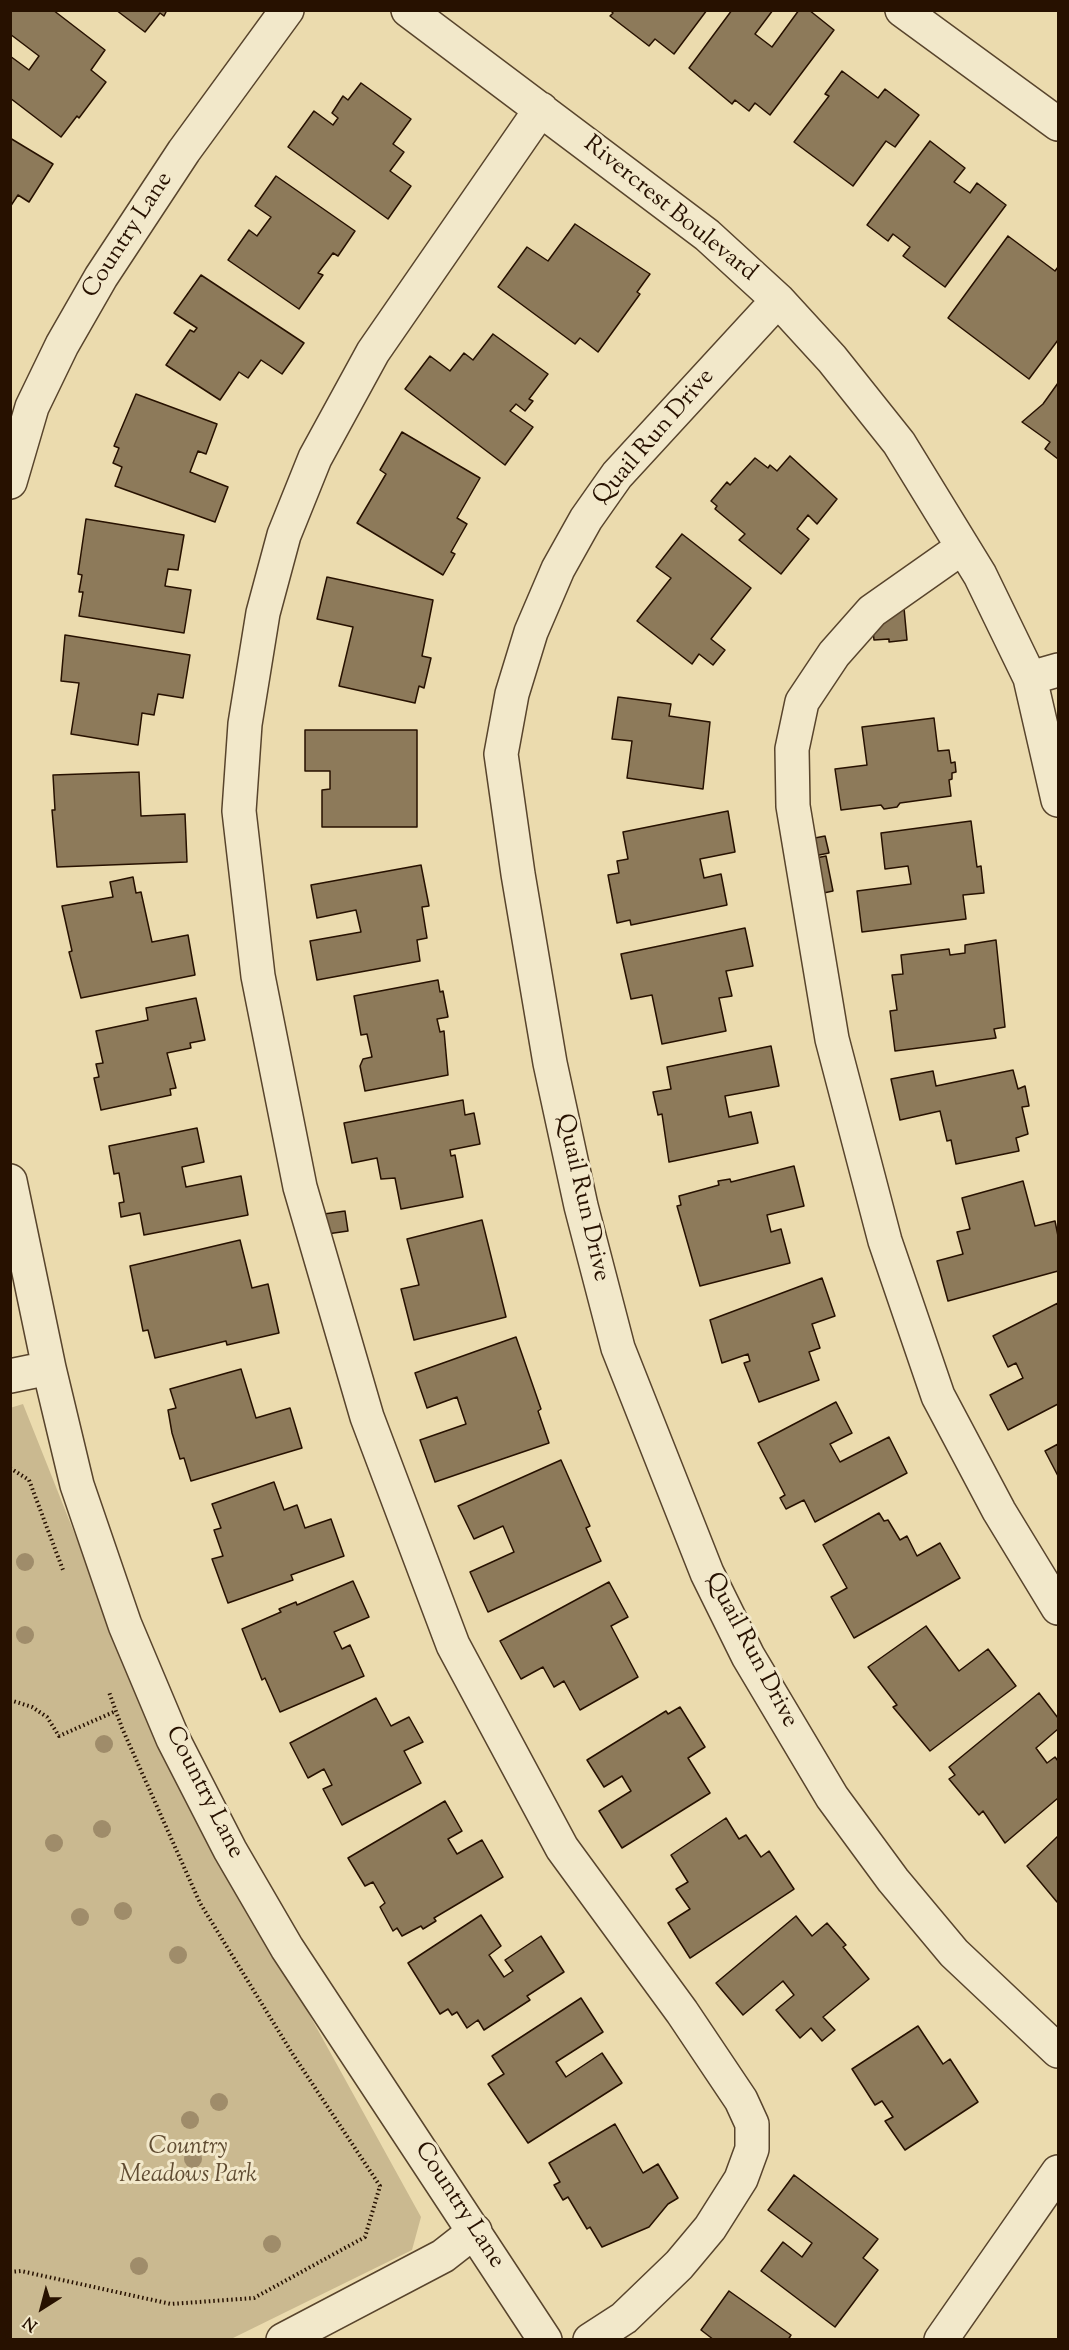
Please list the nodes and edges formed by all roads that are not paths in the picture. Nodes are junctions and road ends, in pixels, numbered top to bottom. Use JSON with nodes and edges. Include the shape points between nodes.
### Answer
{"nodes":[{"id":1,"x":286,"y":10,"type":"edge"},
{"id":2,"x":408,"y":10,"type":"edge"},
{"id":3,"x":902,"y":10,"type":"edge"},
{"id":4,"x":541,"y":109,"type":"junction"},
{"id":5,"x":1059,"y":124,"type":"edge"},
{"id":6,"x":778,"y":300,"type":"junction"},
{"id":7,"x":10,"y":482,"type":"edge"},
{"id":8,"x":963,"y":547,"type":"junction"},
{"id":9,"x":1044,"y":674,"type":"edge"},
{"id":10,"x":1059,"y":800,"type":"edge"},
{"id":11,"x":10,"y":1181,"type":"edge"},
{"id":12,"x":49,"y":1368,"type":"junction"},
{"id":13,"x":10,"y":1376,"type":"edge"},
{"id":14,"x":1059,"y":1608,"type":"edge"},
{"id":15,"x":1059,"y":2051,"type":"edge"},
{"id":16,"x":1059,"y":2172,"type":"edge"},
{"id":17,"x":475,"y":2231,"type":"junction"},
{"id":18,"x":283,"y":2340,"type":"edge"},
{"id":19,"x":545,"y":2340,"type":"edge"},
{"id":20,"x":590,"y":2340,"type":"edge"},
{"id":21,"x":941,"y":2340,"type":"edge"}],
"edges":[{"from":1,"to":7,"type":"street","name":"Country Lane","via":[[100,277],[32,406]]},
{"from":2,"to":4,"type":"street","name":"Rivercrest Boulevard"},
{"from":3,"to":5,"type":"street"},
{"from":4,"to":6,"type":"street","name":"Rivercrest Boulevard","via":[[707,234]]},
{"from":4,"to":20,"type":"street","via":[[373,352],[315,458],[284,535],[263,613],[245,724],[239,811],[258,976],[300,1187],[367,1417],[453,1645],[562,1848],[682,2012],[741,2100],[752,2124],[752,2149],[741,2179],[710,2228],[679,2265],[624,2318]]},
{"from":6,"to":8,"type":"street","name":"Rivercrest Boulevard","via":[[832,359],[899,443]]},
{"from":6,"to":15,"type":"street","name":"Quail Run Drive","via":[[618,475],[586,519],[558,569],[531,632],[512,694],[501,754],[518,874],[552,1074],[580,1206],[615,1337],[707,1573],[748,1656],[826,1787],[893,1880],[954,1953]]},
{"from":8,"to":9,"type":"street","name":"Rivercrest Boulevard"},
{"from":8,"to":14,"type":"street","via":[[872,611],[834,654],[802,702],[792,749],[793,806],[832,1039],[885,1241],[938,1396],[999,1511]]},
{"from":9,"to":10,"type":"street","name":"Rivercrest Boulevard"},
{"from":11,"to":12,"type":"street","name":"Country Lane"},
{"from":12,"to":13,"type":"street"},
{"from":12,"to":17,"type":"street","name":"Country Lane","via":[[77,1485],[125,1625],[173,1739],[230,1850],[287,1948]]},
{"from":16,"to":21,"type":"street"},
{"from":17,"to":18,"type":"street","via":[[443,2256]]},
{"from":17,"to":19,"type":"street","name":"Country Lane"}]}
